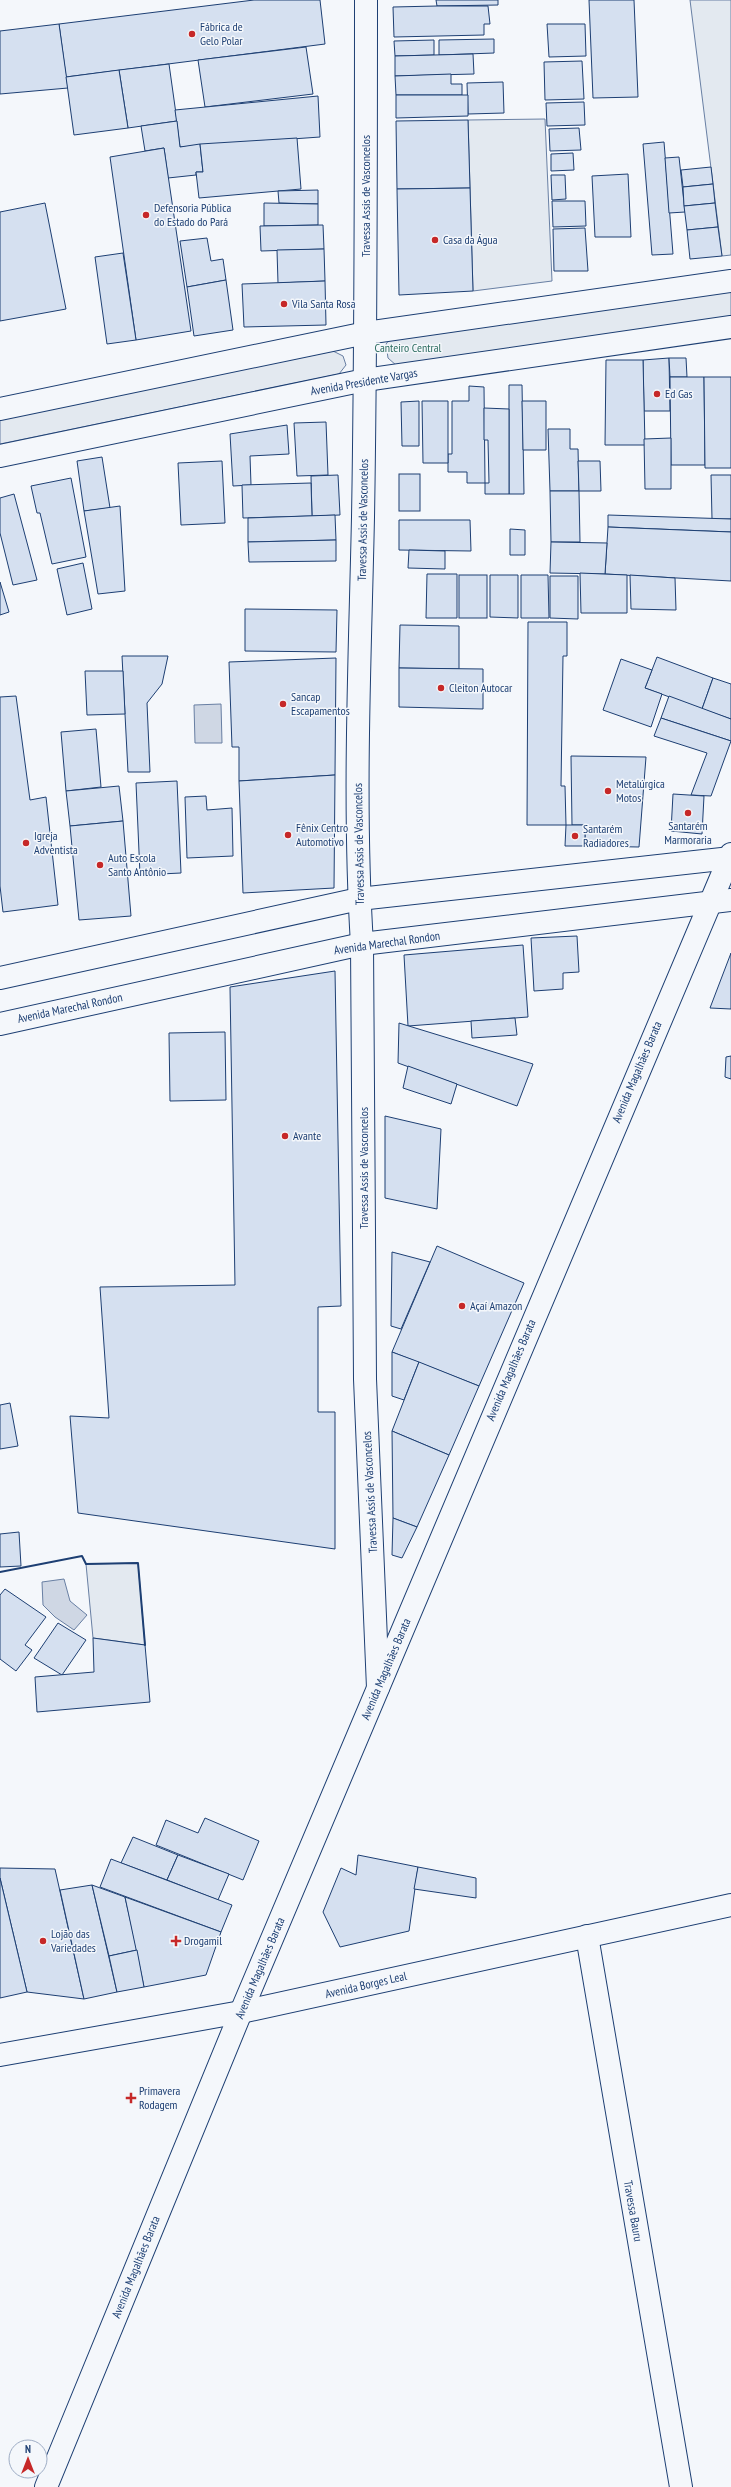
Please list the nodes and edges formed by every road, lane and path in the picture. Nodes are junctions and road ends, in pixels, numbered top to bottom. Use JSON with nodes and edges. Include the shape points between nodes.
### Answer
{"nodes":[{"id":1,"x":366,"y":0,"type":"edge"},
{"id":2,"x":731,"y":281,"type":"edge"},
{"id":3,"x":731,"y":327,"type":"edge"},
{"id":4,"x":366,"y":333,"type":"junction"},
{"id":5,"x":366,"y":380,"type":"junction"},
{"id":6,"x":0,"y":409,"type":"edge"},
{"id":7,"x":0,"y":456,"type":"edge"},
{"id":8,"x":730,"y":857,"type":"edge"},
{"id":9,"x":359,"y":899,"type":"junction"},
{"id":10,"x":731,"y":900,"type":"edge"},
{"id":11,"x":709,"y":902,"type":"junction"},
{"id":12,"x":362,"y":944,"type":"junction"},
{"id":13,"x":0,"y":978,"type":"edge"},
{"id":14,"x":0,"y":1024,"type":"edge"},
{"id":15,"x":378,"y":1688,"type":"junction"},
{"id":16,"x":731,"y":1905,"type":"edge"},
{"id":17,"x":587,"y":1936,"type":"junction"},
{"id":18,"x":241,"y":2012,"type":"junction"},
{"id":19,"x":0,"y":2055,"type":"edge"},
{"id":20,"x":46,"y":2487,"type":"edge"},
{"id":21,"x":681,"y":2487,"type":"edge"}],
"edges":[{"from":1,"to":4,"type":"street","name":"Travessa Assis de Vasconcelos"},
{"from":2,"to":4,"type":"street"},
{"from":3,"to":5,"type":"street","name":"Avenida Presidente Vargas"},
{"from":4,"to":5,"type":"street","name":"Travessa Assis de Vasconcelos"},
{"from":4,"to":6,"type":"street"},
{"from":5,"to":7,"type":"street","name":"Avenida Presidente Vargas"},
{"from":5,"to":9,"type":"street","name":"Travessa Assis de Vasconcelos","via":[[358,753]]},
{"from":8,"to":9,"type":"street"},
{"from":8,"to":11,"type":"street","name":"Avenida Magalhães Barata"},
{"from":9,"to":12,"type":"street","name":"Travessa Assis de Vasconcelos"},
{"from":9,"to":13,"type":"street"},
{"from":10,"to":11,"type":"street","name":"Avenida Marechal Rondon"},
{"from":11,"to":12,"type":"street","name":"Avenida Marechal Rondon"},
{"from":11,"to":15,"type":"street","name":"Avenida Magalhães Barata"},
{"from":12,"to":14,"type":"street","name":"Avenida Marechal Rondon"},
{"from":12,"to":15,"type":"street","name":"Travessa Assis de Vasconcelos","via":[[365,1379]]},
{"from":15,"to":18,"type":"street","name":"Avenida Magalhães Barata"},
{"from":16,"to":17,"type":"street","name":"Avenida Borges Leal"},
{"from":17,"to":18,"type":"street","name":"Avenida Borges Leal"},
{"from":17,"to":21,"type":"street","name":"Travessa Bauru"},
{"from":18,"to":19,"type":"street","name":"Avenida Borges Leal"},
{"from":18,"to":20,"type":"street","name":"Avenida Magalhães Barata"}]}
